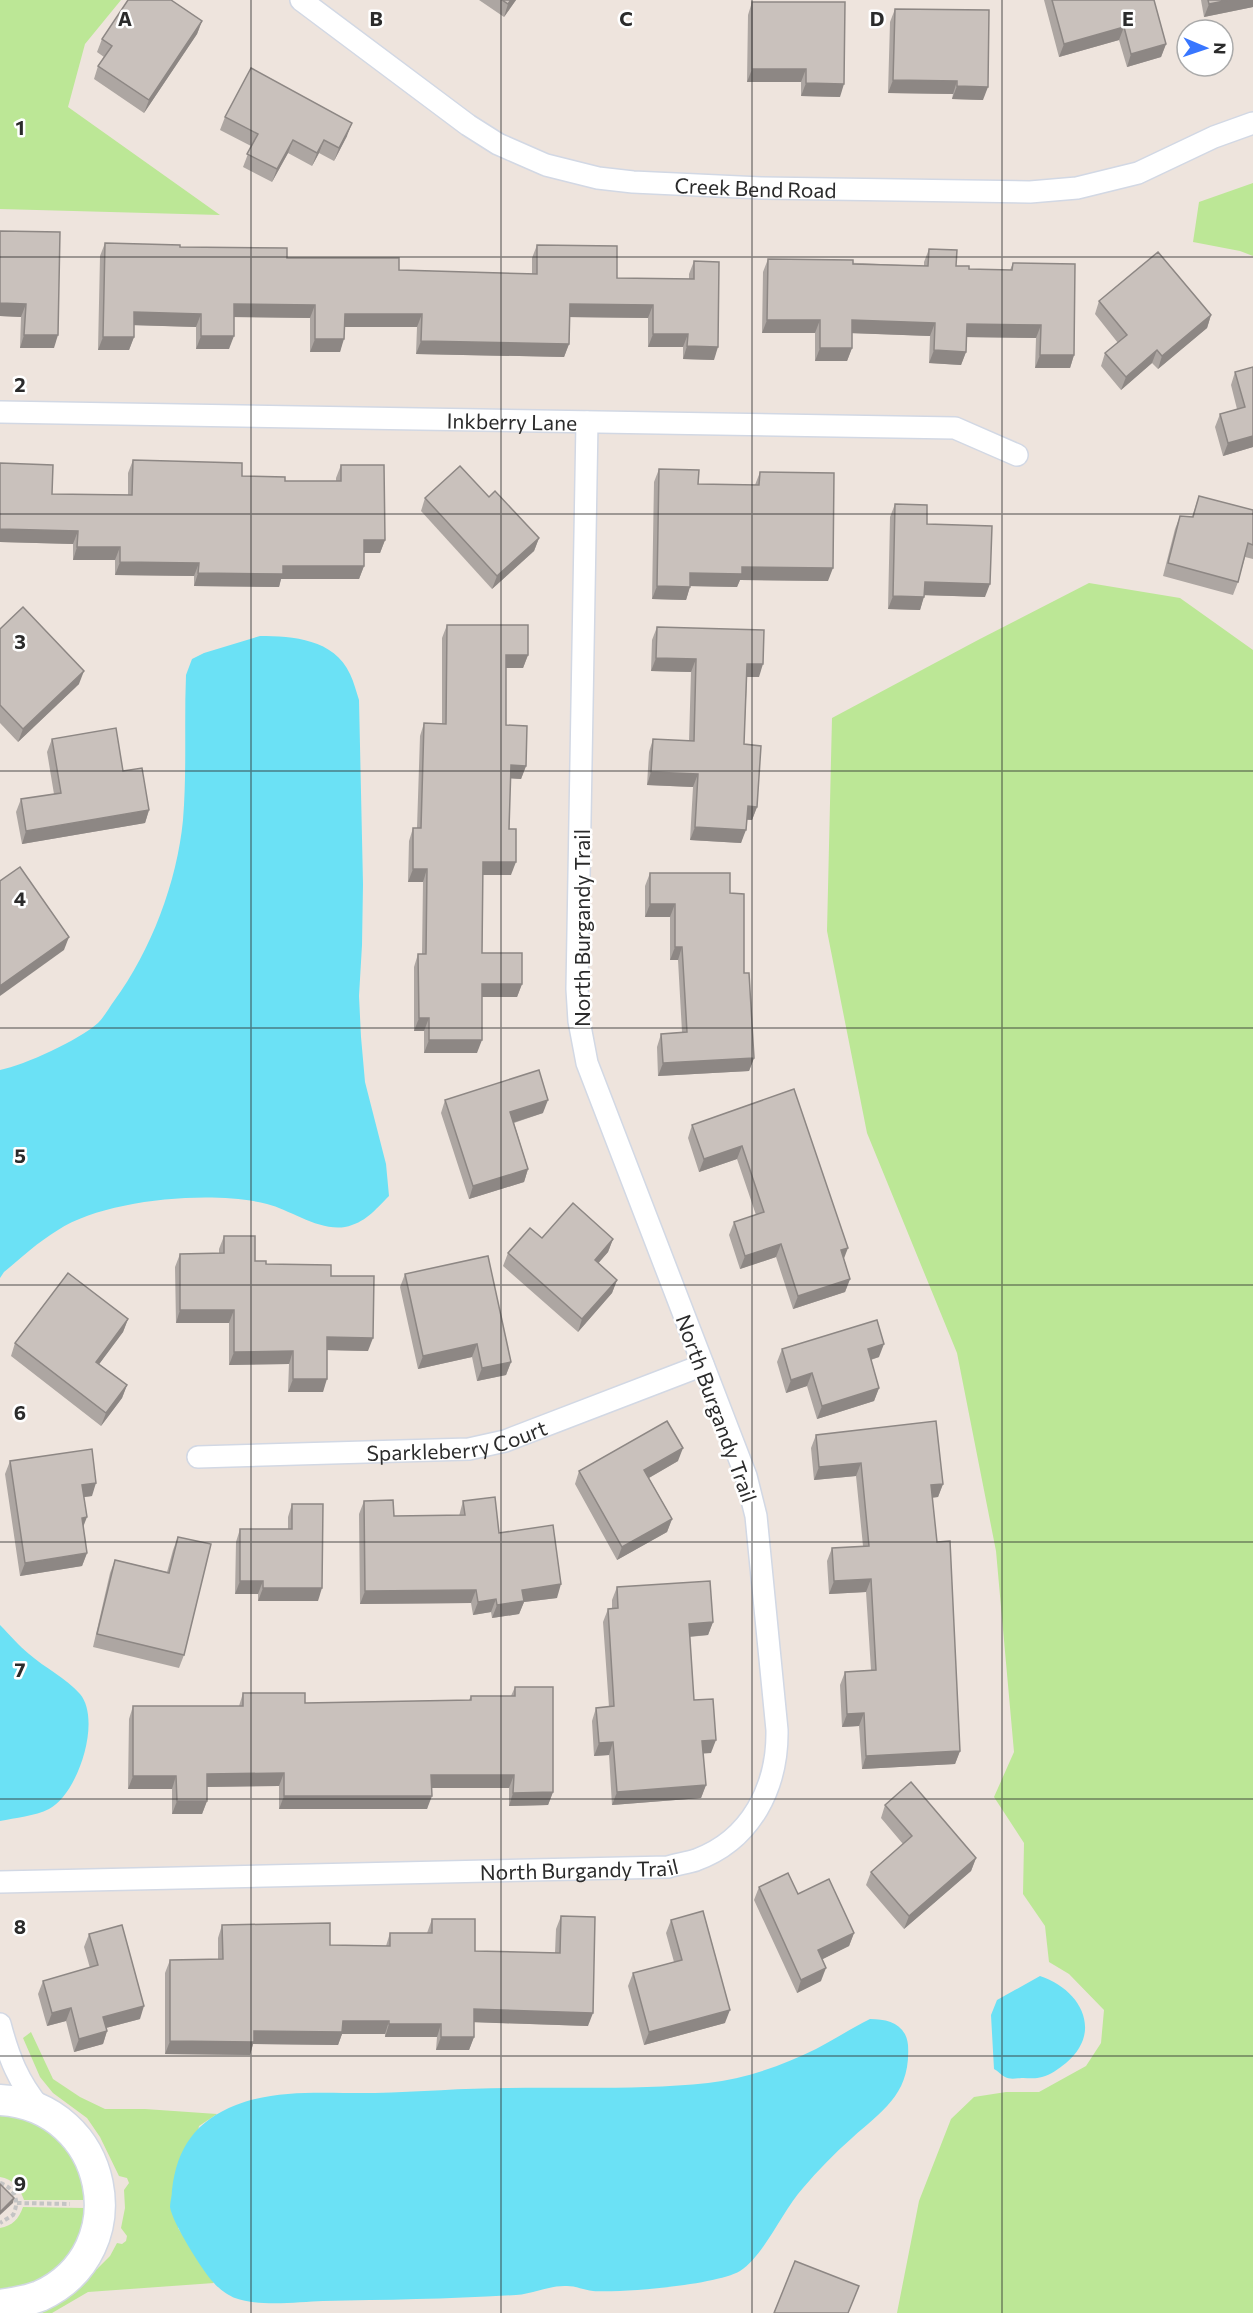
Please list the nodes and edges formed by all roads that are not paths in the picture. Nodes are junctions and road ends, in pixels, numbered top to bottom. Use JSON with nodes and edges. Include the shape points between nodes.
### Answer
{"nodes":[{"id":1,"x":301,"y":0,"type":"edge"},
{"id":2,"x":1253,"y":123,"type":"edge"},
{"id":3,"x":0,"y":412,"type":"edge"},
{"id":4,"x":587,"y":422,"type":"junction"},
{"id":5,"x":1017,"y":455,"type":"dead end"},
{"id":6,"x":703,"y":1365,"type":"junction"},
{"id":7,"x":198,"y":1457,"type":"dead end"},
{"id":8,"x":0,"y":1882,"type":"edge"},
{"id":9,"x":0,"y":2024,"type":"edge"},
{"id":10,"x":0,"y":2100,"type":"edge"},
{"id":11,"x":40,"y":2109,"type":"junction"},
{"id":12,"x":36,"y":2304,"type":"edge"},
{"id":13,"x":0,"y":2305,"type":"edge"}],
"edges":[{"from":1,"to":2,"type":"street","name":"Creek Bend Road","via":[[498,144],[546,165],[597,178],[761,188],[1030,192],[1077,188],[1138,173]]},
{"from":3,"to":4,"type":"street","name":"Inkberry Lane"},
{"from":4,"to":5,"type":"street","name":"Inkberry Lane","via":[[955,428]]},
{"from":4,"to":6,"type":"street","name":"North Burgandy Trail","via":[[579,1021],[587,1063]]},
{"from":6,"to":7,"type":"street","name":"Sparkleberry Court","via":[[505,1441],[469,1449]]},
{"from":6,"to":8,"type":"street","name":"North Burgandy Trail","via":[[746,1476],[756,1516],[777,1730],[773,1776],[759,1807],[740,1832],[721,1847],[696,1860],[668,1867]]},
{"from":9,"to":11,"type":"street","via":[[14,2070]]},
{"from":10,"to":11,"type":"street"},
{"from":11,"to":12,"type":"street","via":[[65,2125],[85,2147],[99,2184],[100,2204],[89,2249],[76,2268]]},
{"from":12,"to":13,"type":"street"}]}
